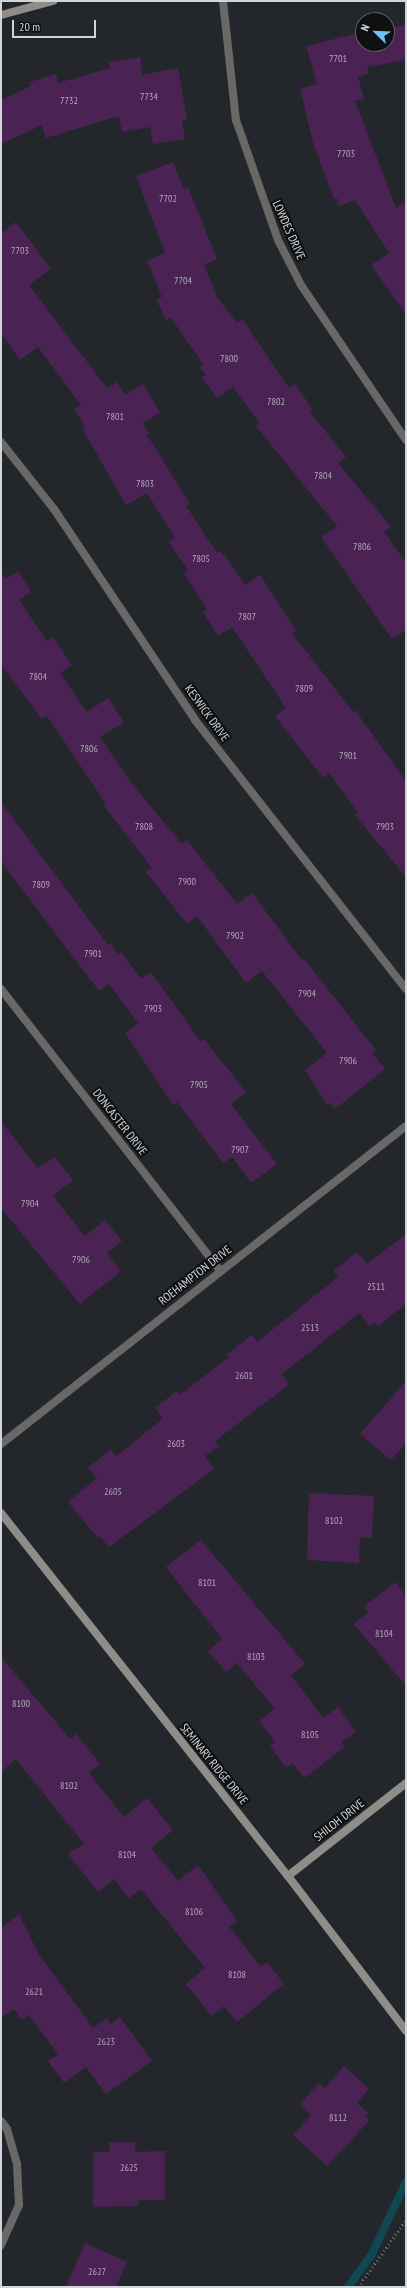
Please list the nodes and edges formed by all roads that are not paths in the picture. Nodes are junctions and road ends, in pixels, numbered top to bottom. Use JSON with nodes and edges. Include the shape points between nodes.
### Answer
{"nodes":[{"id":1,"x":54,"y":1,"type":"edge"},
{"id":2,"x":223,"y":1,"type":"edge"},
{"id":3,"x":1,"y":15,"type":"edge"},
{"id":4,"x":406,"y":440,"type":"edge"},
{"id":5,"x":1,"y":442,"type":"edge"},
{"id":6,"x":1,"y":989,"type":"edge"},
{"id":7,"x":406,"y":989,"type":"edge"},
{"id":8,"x":406,"y":1126,"type":"edge"},
{"id":9,"x":220,"y":1270,"type":"junction"},
{"id":10,"x":1,"y":1444,"type":"edge"},
{"id":11,"x":1,"y":1513,"type":"edge"},
{"id":12,"x":406,"y":1783,"type":"edge"},
{"id":13,"x":288,"y":1876,"type":"junction"},
{"id":14,"x":406,"y":2031,"type":"edge"},
{"id":15,"x":1,"y":2121,"type":"edge"},
{"id":16,"x":1,"y":2245,"type":"edge"}],
"edges":[{"from":1,"to":3,"type":"street"},
{"from":2,"to":4,"type":"street","name":"LOWDES DRIVE","via":[[236,120],[278,240],[301,285]]},
{"from":5,"to":7,"type":"street","name":"KESWICK DRIVE","via":[[54,509],[195,720]]},
{"from":6,"to":9,"type":"street","name":"DONCASTER DRIVE"},
{"from":8,"to":9,"type":"street","name":"ROEHAMPTON DRIVE"},
{"from":9,"to":10,"type":"street","name":"ROEHAMPTON DRIVE"},
{"from":11,"to":13,"type":"street","name":"SEMINARY RIDGE DRIVE"},
{"from":12,"to":13,"type":"street","name":"SHILOH DRIVE"},
{"from":13,"to":14,"type":"street","name":"SEMINARY RIDGE DRIVE"},
{"from":15,"to":16,"type":"street","via":[[7,2129],[17,2165],[19,2204]]}]}
